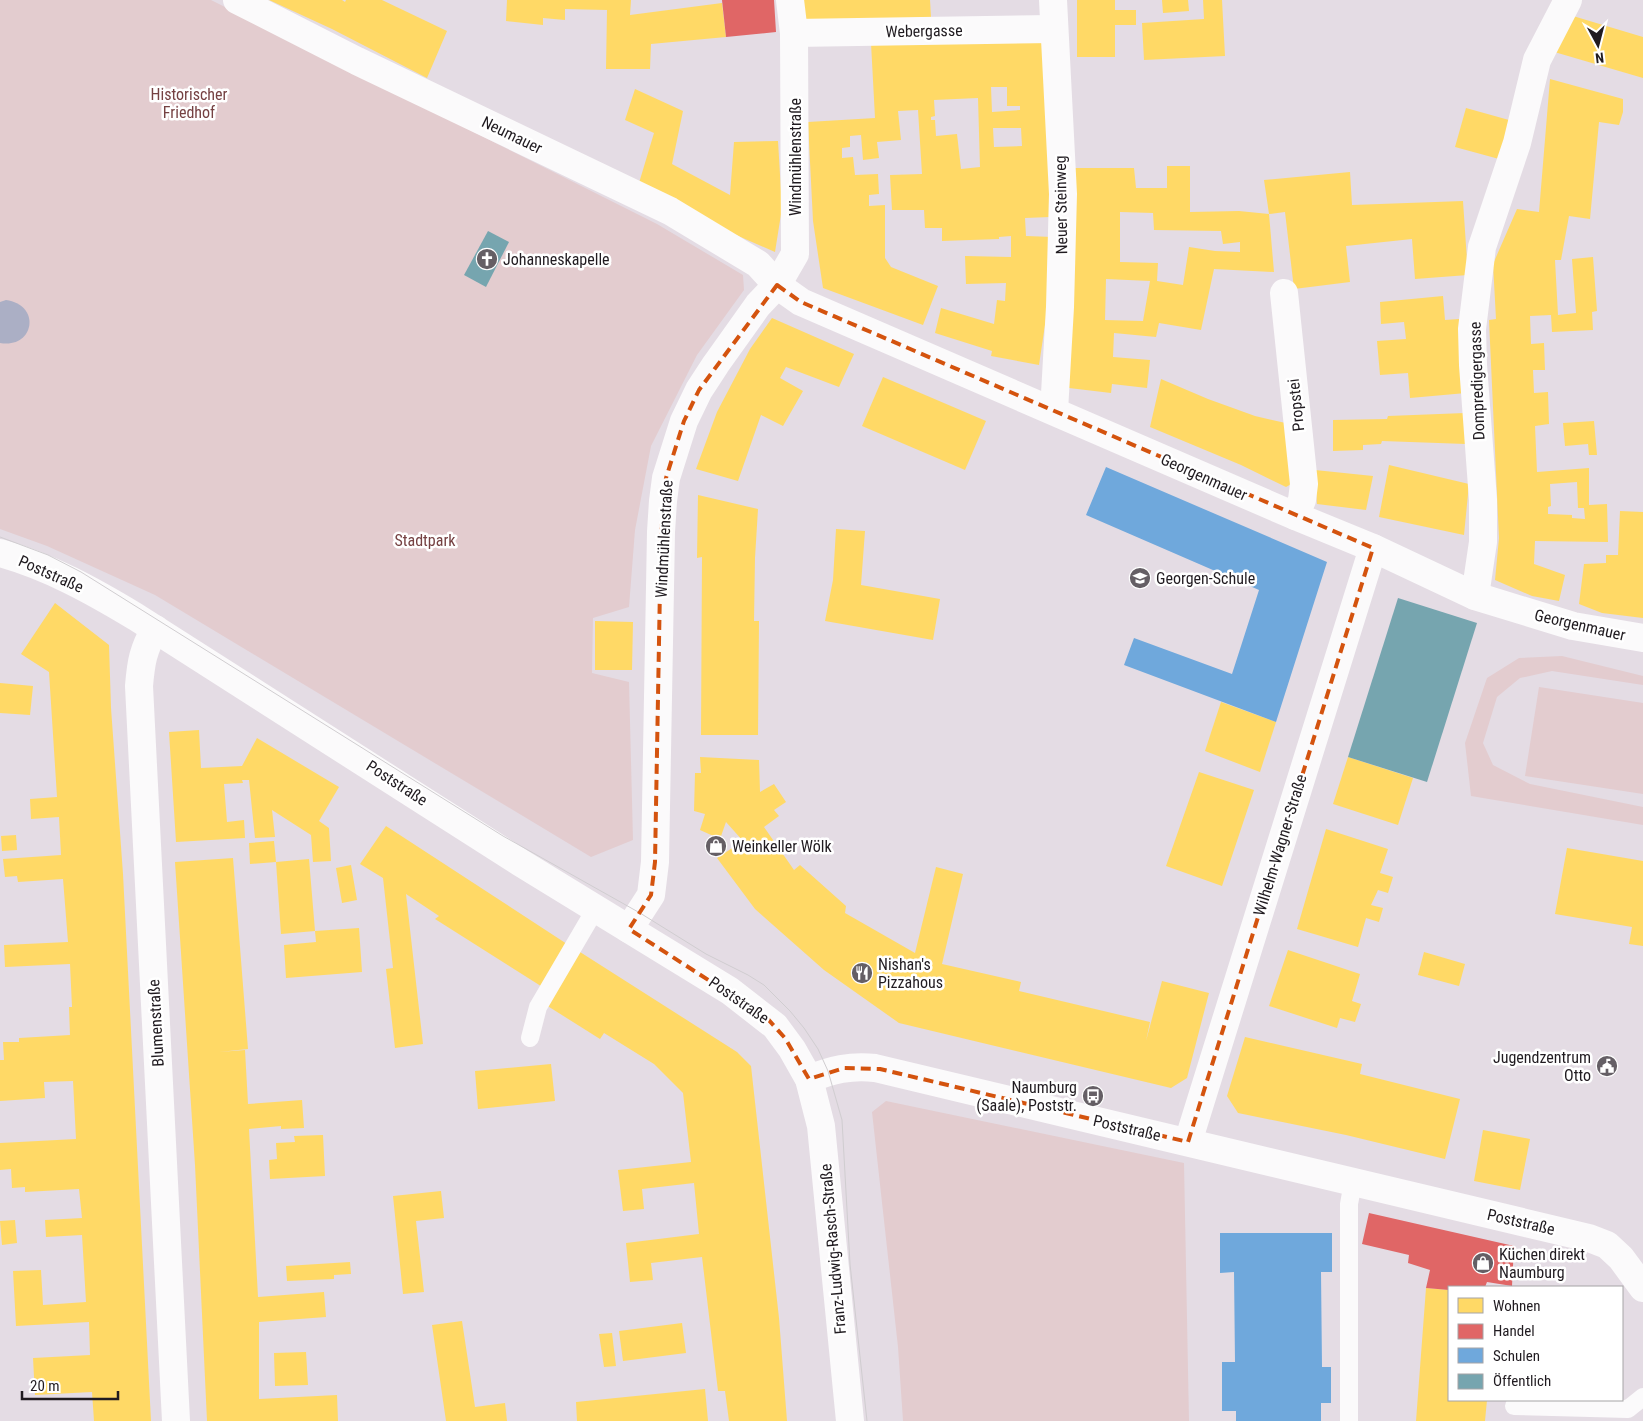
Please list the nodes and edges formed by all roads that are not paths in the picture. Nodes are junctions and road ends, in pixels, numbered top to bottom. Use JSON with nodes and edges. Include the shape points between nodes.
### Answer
{"nodes":[{"id":1,"x":237,"y":0,"type":"edge"},
{"id":2,"x":790,"y":0,"type":"edge"},
{"id":3,"x":1053,"y":0,"type":"edge"},
{"id":4,"x":1568,"y":0,"type":"edge"},
{"id":5,"x":1053,"y":29,"type":"junction"},
{"id":6,"x":794,"y":33,"type":"junction"},
{"id":7,"x":777,"y":284,"type":"junction"},
{"id":8,"x":1284,"y":293,"type":"dead end"},
{"id":9,"x":1054,"y":411,"type":"junction"},
{"id":10,"x":1294,"y":516,"type":"junction"},
{"id":11,"x":1373,"y":548,"type":"junction"},
{"id":12,"x":0,"y":553,"type":"edge"},
{"id":13,"x":1475,"y":596,"type":"junction"},
{"id":14,"x":156,"y":629,"type":"junction"},
{"id":15,"x":1643,"y":638,"type":"edge"},
{"id":16,"x":596,"y":908,"type":"junction"},
{"id":17,"x":629,"y":929,"type":"junction"},
{"id":18,"x":530,"y":1038,"type":"dead end"},
{"id":19,"x":808,"y":1079,"type":"junction"},
{"id":20,"x":1188,"y":1142,"type":"junction"},
{"id":21,"x":1353,"y":1182,"type":"junction"},
{"id":22,"x":1637,"y":1279,"type":"edge"},
{"id":23,"x":1643,"y":1397,"type":"edge"},
{"id":24,"x":1514,"y":1406,"type":"dead end"},
{"id":25,"x":176,"y":1421,"type":"edge"},
{"id":26,"x":850,"y":1421,"type":"edge"},
{"id":27,"x":1350,"y":1421,"type":"edge"}],
"edges":[{"from":1,"to":7,"type":"street","name":"Neumauer","via":[[670,211],[758,264]]},
{"from":2,"to":6,"type":"street","name":"Windmühlenstraße"},
{"from":3,"to":5,"type":"street","name":"Neuer Steinweg"},
{"from":4,"to":13,"type":"street","name":"Dompredigergasse","via":[[1538,60],[1517,143],[1482,247],[1472,329],[1483,508],[1483,542]]},
{"from":5,"to":6,"type":"street","name":"Webergasse"},
{"from":5,"to":9,"type":"street","name":"Neuer Steinweg","via":[[1062,194]]},
{"from":6,"to":7,"type":"street","name":"Windmühlenstraße","via":[[795,254]]},
{"from":7,"to":9,"type":"street","name":"Georgenmauer","via":[[801,302]]},
{"from":7,"to":17,"type":"street","name":"Windmühlenstraße","via":[[735,336],[699,390],[684,421],[666,478],[661,532],[656,862],[651,895]]},
{"from":8,"to":10,"type":"street","name":"Propstei","via":[[1304,484],[1302,500]]},
{"from":9,"to":10,"type":"street","name":"Georgenmauer"},
{"from":10,"to":11,"type":"street","name":"Georgenmauer"},
{"from":11,"to":13,"type":"street","name":"Georgenmauer"},
{"from":11,"to":20,"type":"street","name":"Wilhelm-Wagner-Straße"},
{"from":12,"to":14,"type":"street","name":"Poststraße","via":[[84,587]]},
{"from":13,"to":15,"type":"street","name":"Georgenmauer","via":[[1573,626]]},
{"from":14,"to":16,"type":"street","name":"Poststraße"},
{"from":14,"to":25,"type":"street","name":"Blumenstraße","via":[[145,647],[139,686]]},
{"from":16,"to":17,"type":"street","name":"Poststraße"},
{"from":16,"to":18,"type":"lane","via":[[538,1007]]},
{"from":17,"to":19,"type":"street","name":"Poststraße","via":[[766,1017],[785,1038]]},
{"from":19,"to":20,"type":"street","name":"Poststraße","via":[[844,1068],[873,1068]]},
{"from":19,"to":26,"type":"street","name":"Franz-Ludwig-Rasch-Straße","via":[[821,1126]]},
{"from":20,"to":21,"type":"street","name":"Poststraße"},
{"from":21,"to":22,"type":"street","name":"Poststraße","via":[[1589,1238],[1607,1245]]},
{"from":21,"to":27,"type":"lane","via":[[1349,1204]]},
{"from":23,"to":24,"type":"lane","via":[[1628,1410]]}]}
